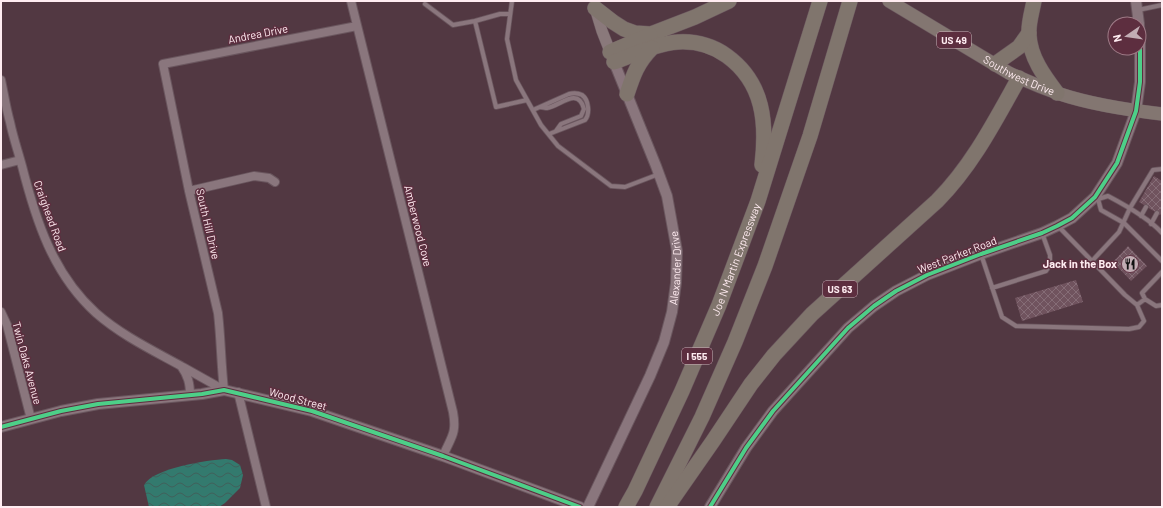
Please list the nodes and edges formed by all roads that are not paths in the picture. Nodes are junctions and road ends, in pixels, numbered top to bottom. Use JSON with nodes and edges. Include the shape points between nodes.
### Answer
{"nodes":[{"id":1,"x":351,"y":1,"type":"edge"},
{"id":2,"x":512,"y":1,"type":"edge"},
{"id":3,"x":729,"y":1,"type":"edge"},
{"id":4,"x":820,"y":1,"type":"edge"},
{"id":5,"x":850,"y":1,"type":"edge"},
{"id":6,"x":889,"y":1,"type":"edge"},
{"id":7,"x":1034,"y":1,"type":"edge"},
{"id":8,"x":426,"y":4,"type":"dead end"},
{"id":9,"x":594,"y":4,"type":"edge"},
{"id":10,"x":1162,"y":5,"type":"edge"},
{"id":11,"x":1137,"y":6,"type":"edge"},
{"id":12,"x":510,"y":14,"type":"junction"},
{"id":13,"x":1138,"y":16,"type":"edge"},
{"id":14,"x":475,"y":21,"type":"junction"},
{"id":15,"x":357,"y":26,"type":"junction"},
{"id":16,"x":1029,"y":33,"type":"junction"},
{"id":17,"x":652,"y":41,"type":"junction"},
{"id":18,"x":1140,"y":56,"type":"edge"},
{"id":19,"x":612,"y":57,"type":"junction"},
{"id":20,"x":164,"y":64,"type":"joint"},
{"id":21,"x":995,"y":64,"type":"junction"},
{"id":22,"x":1019,"y":78,"type":"junction"},
{"id":23,"x":1,"y":80,"type":"edge"},
{"id":24,"x":1057,"y":93,"type":"junction"},
{"id":25,"x":627,"y":94,"type":"junction"},
{"id":26,"x":527,"y":100,"type":"junction"},
{"id":27,"x":533,"y":110,"type":"junction"},
{"id":28,"x":1136,"y":111,"type":"junction"},
{"id":29,"x":1162,"y":114,"type":"edge"},
{"id":30,"x":549,"y":134,"type":"junction"},
{"id":31,"x":20,"y":160,"type":"junction"},
{"id":32,"x":1,"y":165,"type":"edge"},
{"id":33,"x":1162,"y":169,"type":"edge"},
{"id":34,"x":659,"y":174,"type":"junction"},
{"id":35,"x":275,"y":182,"type":"dead end"},
{"id":36,"x":188,"y":191,"type":"junction"},
{"id":37,"x":1096,"y":198,"type":"junction"},
{"id":38,"x":758,"y":201,"type":"junction"},
{"id":39,"x":1146,"y":206,"type":"dead end"},
{"id":40,"x":1130,"y":208,"type":"junction"},
{"id":41,"x":1157,"y":213,"type":"dead end"},
{"id":42,"x":1141,"y":216,"type":"junction"},
{"id":43,"x":1124,"y":223,"type":"junction"},
{"id":44,"x":1151,"y":224,"type":"junction"},
{"id":45,"x":1057,"y":226,"type":"junction"},
{"id":46,"x":1042,"y":233,"type":"junction"},
{"id":47,"x":1162,"y":233,"type":"edge"},
{"id":48,"x":981,"y":254,"type":"junction"},
{"id":49,"x":1092,"y":261,"type":"junction"},
{"id":50,"x":1162,"y":261,"type":"edge"},
{"id":51,"x":1162,"y":272,"type":"edge"},
{"id":52,"x":992,"y":288,"type":"junction"},
{"id":53,"x":1145,"y":299,"type":"junction"},
{"id":54,"x":1137,"y":305,"type":"junction"},
{"id":55,"x":1162,"y":305,"type":"edge"},
{"id":56,"x":1,"y":312,"type":"edge"},
{"id":57,"x":181,"y":366,"type":"junction"},
{"id":58,"x":224,"y":390,"type":"junction"},
{"id":59,"x":238,"y":392,"type":"junction"},
{"id":60,"x":190,"y":395,"type":"junction"},
{"id":61,"x":31,"y":419,"type":"junction"},
{"id":62,"x":1,"y":427,"type":"edge"},
{"id":63,"x":443,"y":456,"type":"junction"},
{"id":64,"x":266,"y":507,"type":"edge"},
{"id":65,"x":580,"y":507,"type":"edge"},
{"id":66,"x":588,"y":507,"type":"edge"},
{"id":67,"x":626,"y":507,"type":"edge"},
{"id":68,"x":657,"y":507,"type":"edge"},
{"id":69,"x":667,"y":507,"type":"edge"},
{"id":70,"x":710,"y":507,"type":"edge"}],
"edges":[{"from":1,"to":15,"type":"street","name":"Amberwood Cove"},
{"from":2,"to":12,"type":"lane"},
{"from":3,"to":17,"type":"highway"},
{"from":4,"to":38,"type":"highway","name":"Joe N Martin Expressway"},
{"from":5,"to":68,"type":"highway","via":[[810,136],[765,266],[702,417]]},
{"from":6,"to":21,"type":"highway","name":"Southwest Drive","number":"US 49"},
{"from":7,"to":16,"type":"highway"},
{"from":8,"to":14,"type":"lane","via":[[453,26]]},
{"from":9,"to":17,"type":"highway","via":[[619,27]]},
{"from":9,"to":19,"type":"main road","name":"Alexander Drive"},
{"from":10,"to":11,"type":"lane"},
{"from":11,"to":13,"type":"street","name":"West Parker Road"},
{"from":12,"to":14,"type":"lane"},
{"from":12,"to":26,"type":"lane","via":[[507,39],[516,80]]},
{"from":14,"to":26,"type":"lane","via":[[496,107]]},
{"from":15,"to":20,"type":"street","name":"Andrea Drive"},
{"from":15,"to":63,"type":"street","name":"Amberwood Cove","via":[[453,412],[453,435]]},
{"from":16,"to":21,"type":"highway","via":[[1019,47]]},
{"from":16,"to":24,"type":"highway","via":[[1037,64]]},
{"from":17,"to":19,"type":"highway"},
{"from":17,"to":25,"type":"highway","via":[[636,68]]},
{"from":17,"to":38,"type":"highway","via":[[661,45],[691,42],[712,47],[734,61],[751,80],[760,99],[764,124],[764,150]]},
{"from":18,"to":28,"type":"street","name":"West Parker Road"},
{"from":19,"to":25,"type":"street","name":"Alexander Drive"},
{"from":20,"to":36,"type":"street","name":"South Hill Drive"},
{"from":21,"to":22,"type":"highway","name":"Southwest Drive","number":"US 49"},
{"from":22,"to":24,"type":"highway","name":"Southwest Drive","number":"US 49"},
{"from":22,"to":69,"type":"highway","number":"US 63","via":[[982,143],[952,185],[812,314],[774,355],[751,384]]},
{"from":23,"to":31,"type":"street","name":"Craighead Road"},
{"from":24,"to":28,"type":"highway","name":"Southwest Drive","number":"US 49"},
{"from":25,"to":34,"type":"street","name":"Alexander Drive"},
{"from":26,"to":27,"type":"lane"},
{"from":27,"to":30,"type":"lane"},
{"from":27,"to":30,"type":"lane","via":[[569,94],[574,93],[585,98],[589,111],[585,120]]},
{"from":28,"to":29,"type":"highway","name":"Southwest Drive","number":"US 49"},
{"from":28,"to":37,"type":"street","name":"West Parker Road","via":[[1117,163]]},
{"from":30,"to":34,"type":"lane","via":[[558,146],[611,186],[624,187]]},
{"from":31,"to":32,"type":"street"},
{"from":31,"to":57,"type":"street","name":"Craighead Road","via":[[33,210],[57,265],[73,288],[112,326]]},
{"from":33,"to":40,"type":"lane","via":[[1153,170]]},
{"from":34,"to":66,"type":"street","name":"Alexander Drive","via":[[667,196],[677,251],[672,312],[664,342],[650,376]]},
{"from":35,"to":36,"type":"street","via":[[269,178],[254,176]]},
{"from":36,"to":58,"type":"street","name":"South Hill Drive","via":[[218,313]]},
{"from":37,"to":40,"type":"lane","via":[[1108,196]]},
{"from":37,"to":43,"type":"lane","via":[[1101,210]]},
{"from":37,"to":45,"type":"street","name":"West Parker Road","via":[[1072,218]]},
{"from":38,"to":67,"type":"highway","name":"Joe N Martin Expressway","number":"I 555","via":[[716,312],[682,391]]},
{"from":39,"to":42,"type":"lane"},
{"from":40,"to":42,"type":"lane"},
{"from":40,"to":43,"type":"lane"},
{"from":41,"to":44,"type":"lane"},
{"from":42,"to":44,"type":"lane"},
{"from":43,"to":49,"type":"lane"},
{"from":43,"to":50,"type":"lane"},
{"from":44,"to":47,"type":"lane"},
{"from":45,"to":46,"type":"street","name":"West Parker Road"},
{"from":45,"to":49,"type":"lane"},
{"from":46,"to":48,"type":"street","name":"West Parker Road"},
{"from":46,"to":52,"type":"lane","via":[[1050,255],[1050,265],[1046,271]]},
{"from":48,"to":52,"type":"lane"},
{"from":48,"to":70,"type":"street","name":"West Parker Road","via":[[927,275],[896,291],[848,328],[773,411],[746,448]]},
{"from":49,"to":54,"type":"lane"},
{"from":51,"to":53,"type":"lane","via":[[1142,292]]},
{"from":52,"to":54,"type":"lane","via":[[1002,317],[1016,326],[1129,329],[1139,326],[1144,320]]},
{"from":53,"to":54,"type":"lane"},
{"from":53,"to":55,"type":"lane","via":[[1156,306]]},
{"from":56,"to":61,"type":"street","name":"Twin Oaks Avenue","via":[[7,325]]},
{"from":57,"to":58,"type":"street","name":"Craighead Road"},
{"from":57,"to":60,"type":"street","via":[[190,384]]},
{"from":58,"to":59,"type":"street","name":"Wood Street"},
{"from":58,"to":60,"type":"street","name":"Wood Street"},
{"from":59,"to":63,"type":"street","name":"Wood Street","via":[[312,411]]},
{"from":59,"to":64,"type":"street"},
{"from":60,"to":61,"type":"street","name":"Wood Street","via":[[98,404]]},
{"from":61,"to":62,"type":"street","name":"Wood Street"},
{"from":63,"to":65,"type":"street","name":"Wood Street"}]}
